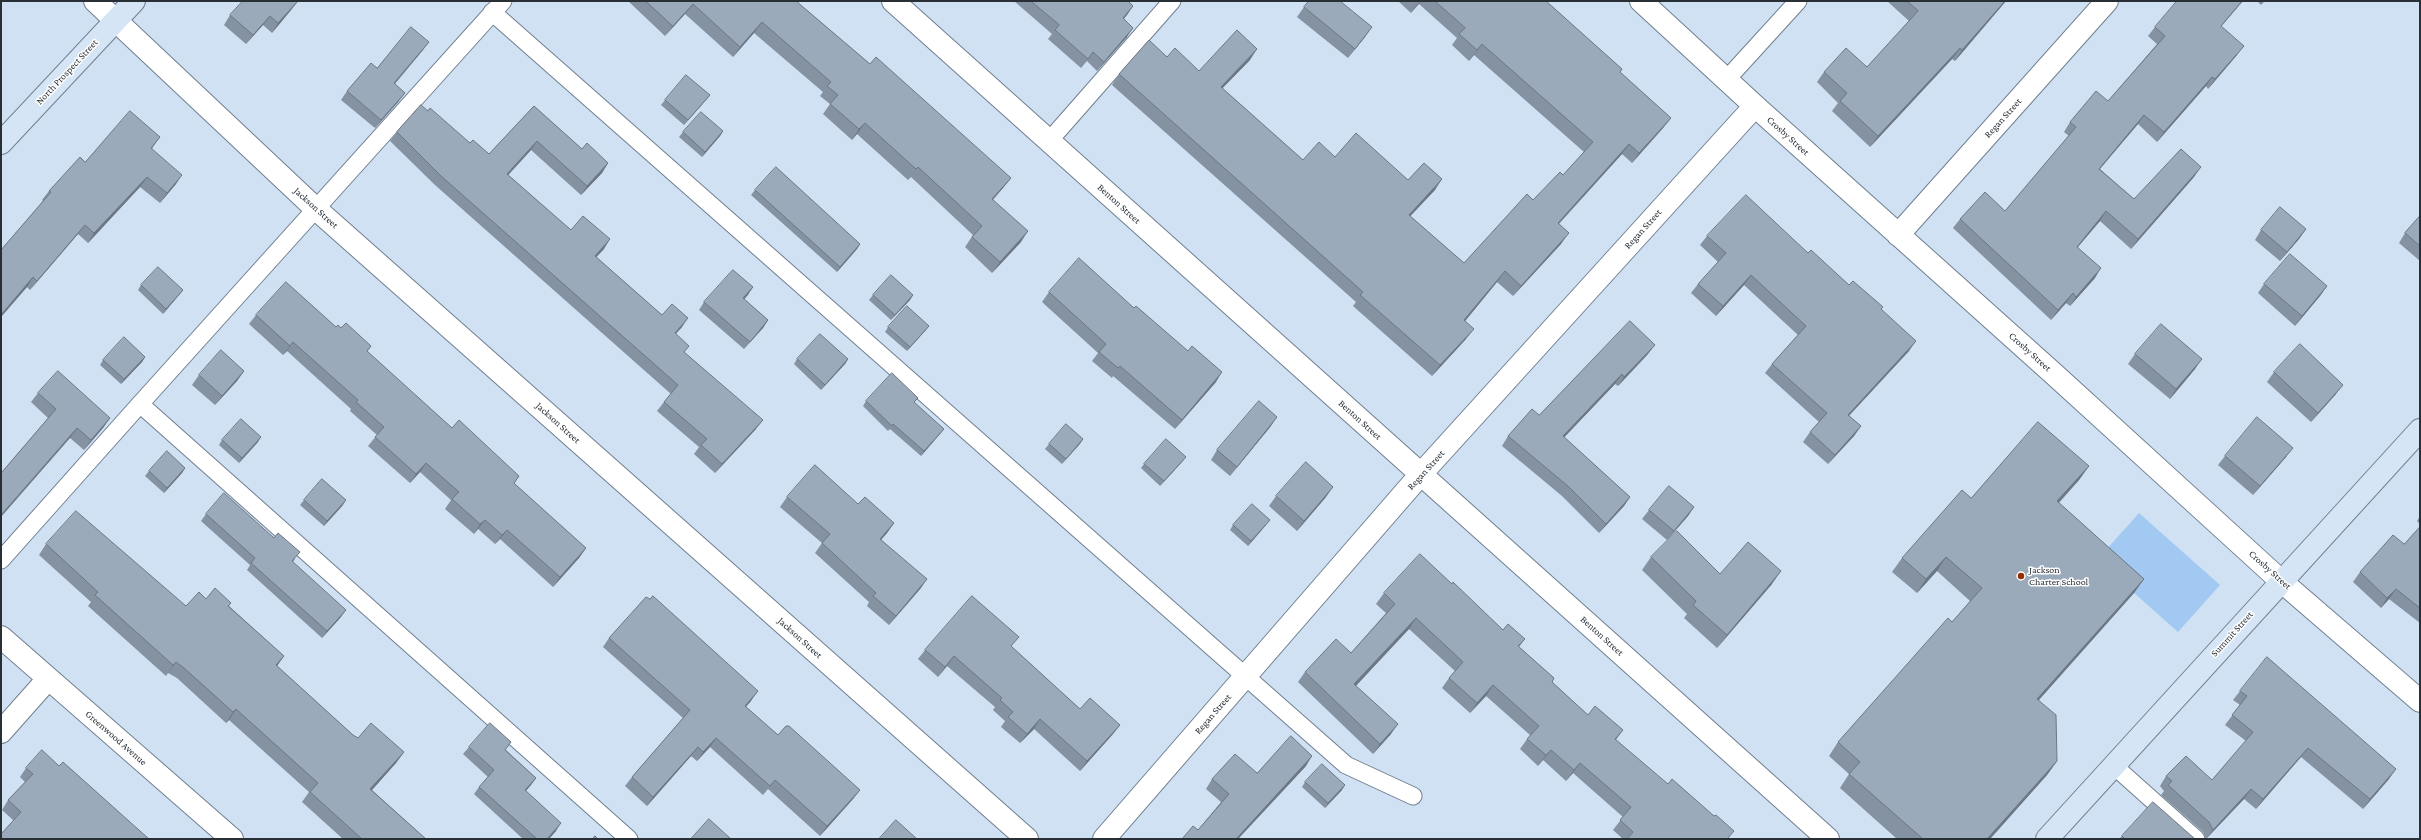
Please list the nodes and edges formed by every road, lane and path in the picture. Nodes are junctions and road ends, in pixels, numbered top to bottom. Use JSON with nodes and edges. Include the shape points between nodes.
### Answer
{"nodes":[{"id":1,"x":95,"y":1,"type":"edge"},
{"id":2,"x":134,"y":1,"type":"edge"},
{"id":3,"x":892,"y":1,"type":"edge"},
{"id":4,"x":1172,"y":1,"type":"edge"},
{"id":5,"x":1641,"y":1,"type":"edge"},
{"id":6,"x":1798,"y":1,"type":"edge"},
{"id":7,"x":2107,"y":1,"type":"edge"},
{"id":8,"x":498,"y":7,"type":"edge"},
{"id":9,"x":117,"y":21,"type":"junction"},
{"id":10,"x":1727,"y":79,"type":"junction"},
{"id":11,"x":1755,"y":106,"type":"junction"},
{"id":12,"x":1049,"y":141,"type":"junction"},
{"id":13,"x":1,"y":143,"type":"edge"},
{"id":14,"x":316,"y":209,"type":"junction"},
{"id":15,"x":1898,"y":235,"type":"junction"},
{"id":16,"x":140,"y":404,"type":"junction"},
{"id":17,"x":2420,"y":430,"type":"edge"},
{"id":18,"x":1421,"y":474,"type":"junction"},
{"id":19,"x":1,"y":560,"type":"edge"},
{"id":20,"x":2281,"y":581,"type":"junction"},
{"id":21,"x":1,"y":636,"type":"edge"},
{"id":22,"x":1245,"y":678,"type":"junction"},
{"id":23,"x":48,"y":679,"type":"junction"},
{"id":24,"x":2420,"y":702,"type":"edge"},
{"id":25,"x":1,"y":732,"type":"edge"},
{"id":26,"x":2113,"y":765,"type":"junction"},
{"id":27,"x":1413,"y":796,"type":"dead end"},
{"id":28,"x":232,"y":839,"type":"edge"},
{"id":29,"x":629,"y":839,"type":"edge"},
{"id":30,"x":1027,"y":839,"type":"edge"},
{"id":31,"x":1104,"y":839,"type":"edge"},
{"id":32,"x":1828,"y":839,"type":"edge"},
{"id":33,"x":2047,"y":839,"type":"edge"},
{"id":34,"x":2196,"y":839,"type":"edge"}],
"edges":[{"from":1,"to":9,"type":"street","name":"Jackson Street"},
{"from":2,"to":9,"type":"street","name":"North Prospect Street"},
{"from":3,"to":12,"type":"street","name":"Benton Street"},
{"from":4,"to":12,"type":"lane"},
{"from":5,"to":10,"type":"street","name":"Crosby Street"},
{"from":6,"to":10,"type":"lane"},
{"from":7,"to":15,"type":"street","name":"Regan Street"},
{"from":8,"to":14,"type":"lane"},
{"from":8,"to":22,"type":"lane"},
{"from":9,"to":13,"type":"street","name":"North Prospect Street"},
{"from":9,"to":14,"type":"street","name":"Jackson Street"},
{"from":10,"to":11,"type":"street","name":"Crosby Street"},
{"from":11,"to":15,"type":"street","name":"Crosby Street"},
{"from":11,"to":18,"type":"street","name":"Regan Street"},
{"from":12,"to":18,"type":"street","name":"Benton Street"},
{"from":14,"to":16,"type":"lane"},
{"from":14,"to":30,"type":"street","name":"Jackson Street"},
{"from":15,"to":20,"type":"street","name":"Crosby Street","via":[[2055,374]]},
{"from":16,"to":19,"type":"lane"},
{"from":16,"to":29,"type":"lane"},
{"from":17,"to":20,"type":"street","name":"Summit Street"},
{"from":18,"to":22,"type":"street","name":"Regan Street"},
{"from":18,"to":32,"type":"street","name":"Benton Street"},
{"from":20,"to":24,"type":"street","name":"Crosby Street"},
{"from":20,"to":26,"type":"street","name":"Summit Street"},
{"from":21,"to":23,"type":"street","name":"Greenwood Avenue"},
{"from":22,"to":27,"type":"lane","via":[[1346,766]]},
{"from":22,"to":31,"type":"street","name":"Regan Street"},
{"from":23,"to":25,"type":"street"},
{"from":23,"to":28,"type":"street","name":"Greenwood Avenue"},
{"from":26,"to":33,"type":"street","name":"Summit Street"},
{"from":26,"to":34,"type":"lane"}]}
